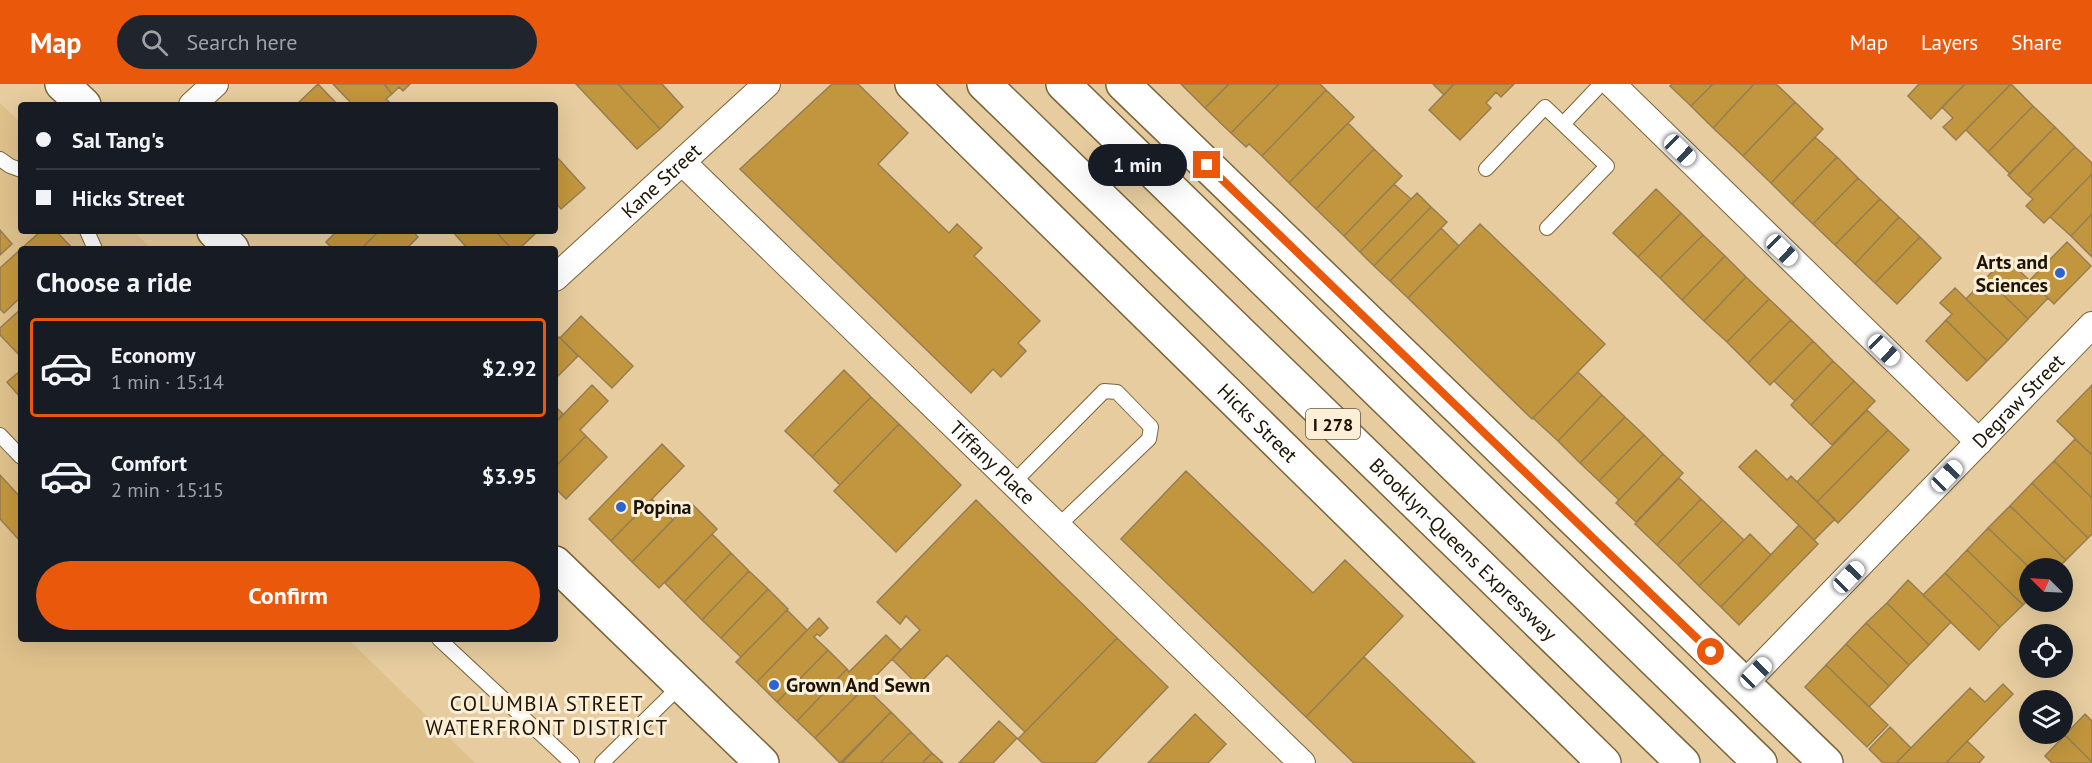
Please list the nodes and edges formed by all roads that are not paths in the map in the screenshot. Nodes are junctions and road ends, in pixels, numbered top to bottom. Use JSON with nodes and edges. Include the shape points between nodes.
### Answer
{"nodes":[{"id":1,"x":62,"y":84,"type":"edge"},
{"id":2,"x":215,"y":84,"type":"edge"},
{"id":3,"x":767,"y":84,"type":"edge"},
{"id":4,"x":912,"y":84,"type":"edge"},
{"id":5,"x":984,"y":84,"type":"edge"},
{"id":6,"x":1063,"y":84,"type":"edge"},
{"id":7,"x":1123,"y":84,"type":"edge"},
{"id":8,"x":1601,"y":84,"type":"edge"},
{"id":9,"x":1612,"y":84,"type":"edge"},
{"id":10,"x":81,"y":102,"type":"edge"},
{"id":11,"x":195,"y":102,"type":"edge"},
{"id":12,"x":1563,"y":124,"type":"junction"},
{"id":13,"x":0,"y":159,"type":"edge"},
{"id":14,"x":682,"y":162,"type":"junction"},
{"id":15,"x":18,"y":169,"type":"edge"},
{"id":16,"x":1486,"y":169,"type":"dead end"},
{"id":17,"x":1547,"y":228,"type":"dead end"},
{"id":18,"x":217,"y":234,"type":"edge"},
{"id":19,"x":229,"y":246,"type":"edge"},
{"id":20,"x":558,"y":275,"type":"edge"},
{"id":21,"x":2092,"y":325,"type":"edge"},
{"id":22,"x":0,"y":435,"type":"edge"},
{"id":23,"x":1979,"y":442,"type":"junction"},
{"id":24,"x":18,"y":454,"type":"edge"},
{"id":25,"x":1013,"y":483,"type":"junction"},
{"id":26,"x":1058,"y":526,"type":"junction"},
{"id":27,"x":558,"y":566,"type":"edge"},
{"id":28,"x":442,"y":642,"type":"edge"},
{"id":29,"x":1744,"y":684,"type":"junction"},
{"id":30,"x":681,"y":685,"type":"junction"},
{"id":31,"x":572,"y":763,"type":"edge"},
{"id":32,"x":602,"y":763,"type":"edge"},
{"id":33,"x":762,"y":763,"type":"edge"},
{"id":34,"x":1302,"y":763,"type":"edge"},
{"id":35,"x":1604,"y":763,"type":"edge"},
{"id":36,"x":1683,"y":763,"type":"edge"},
{"id":37,"x":1760,"y":763,"type":"edge"},
{"id":38,"x":1826,"y":763,"type":"edge"}],
"edges":[{"from":1,"to":10,"type":"main road"},
{"from":2,"to":11,"type":"street"},
{"from":3,"to":14,"type":"street","name":"Kane Street"},
{"from":4,"to":35,"type":"main road","name":"Hicks Street"},
{"from":5,"to":36,"type":"main road","name":"Brooklyn-Queens Expressway","number":"I 278"},
{"from":6,"to":37,"type":"main road","number":"I 278"},
{"from":7,"to":29,"type":"main road"},
{"from":8,"to":12,"type":"lane"},
{"from":9,"to":23,"type":"street"},
{"from":12,"to":16,"type":"lane","via":[[1545,107]]},
{"from":12,"to":17,"type":"lane","via":[[1607,165]]},
{"from":13,"to":15,"type":"lane"},
{"from":14,"to":20,"type":"street","name":"Kane Street"},
{"from":14,"to":25,"type":"street","name":"Tiffany Place"},
{"from":18,"to":19,"type":"main road"},
{"from":21,"to":23,"type":"street","name":"Degraw Street"},
{"from":22,"to":24,"type":"lane"},
{"from":23,"to":29,"type":"street","name":"Degraw Street"},
{"from":25,"to":26,"type":"street","name":"Tiffany Place"},
{"from":25,"to":26,"type":"lane","via":[[1104,391],[1117,392],[1151,427],[1149,438]]},
{"from":26,"to":34,"type":"street","name":"Tiffany Place"},
{"from":27,"to":30,"type":"main road"},
{"from":28,"to":31,"type":"lane"},
{"from":29,"to":38,"type":"main road"},
{"from":30,"to":32,"type":"lane"},
{"from":30,"to":33,"type":"main road"}]}
